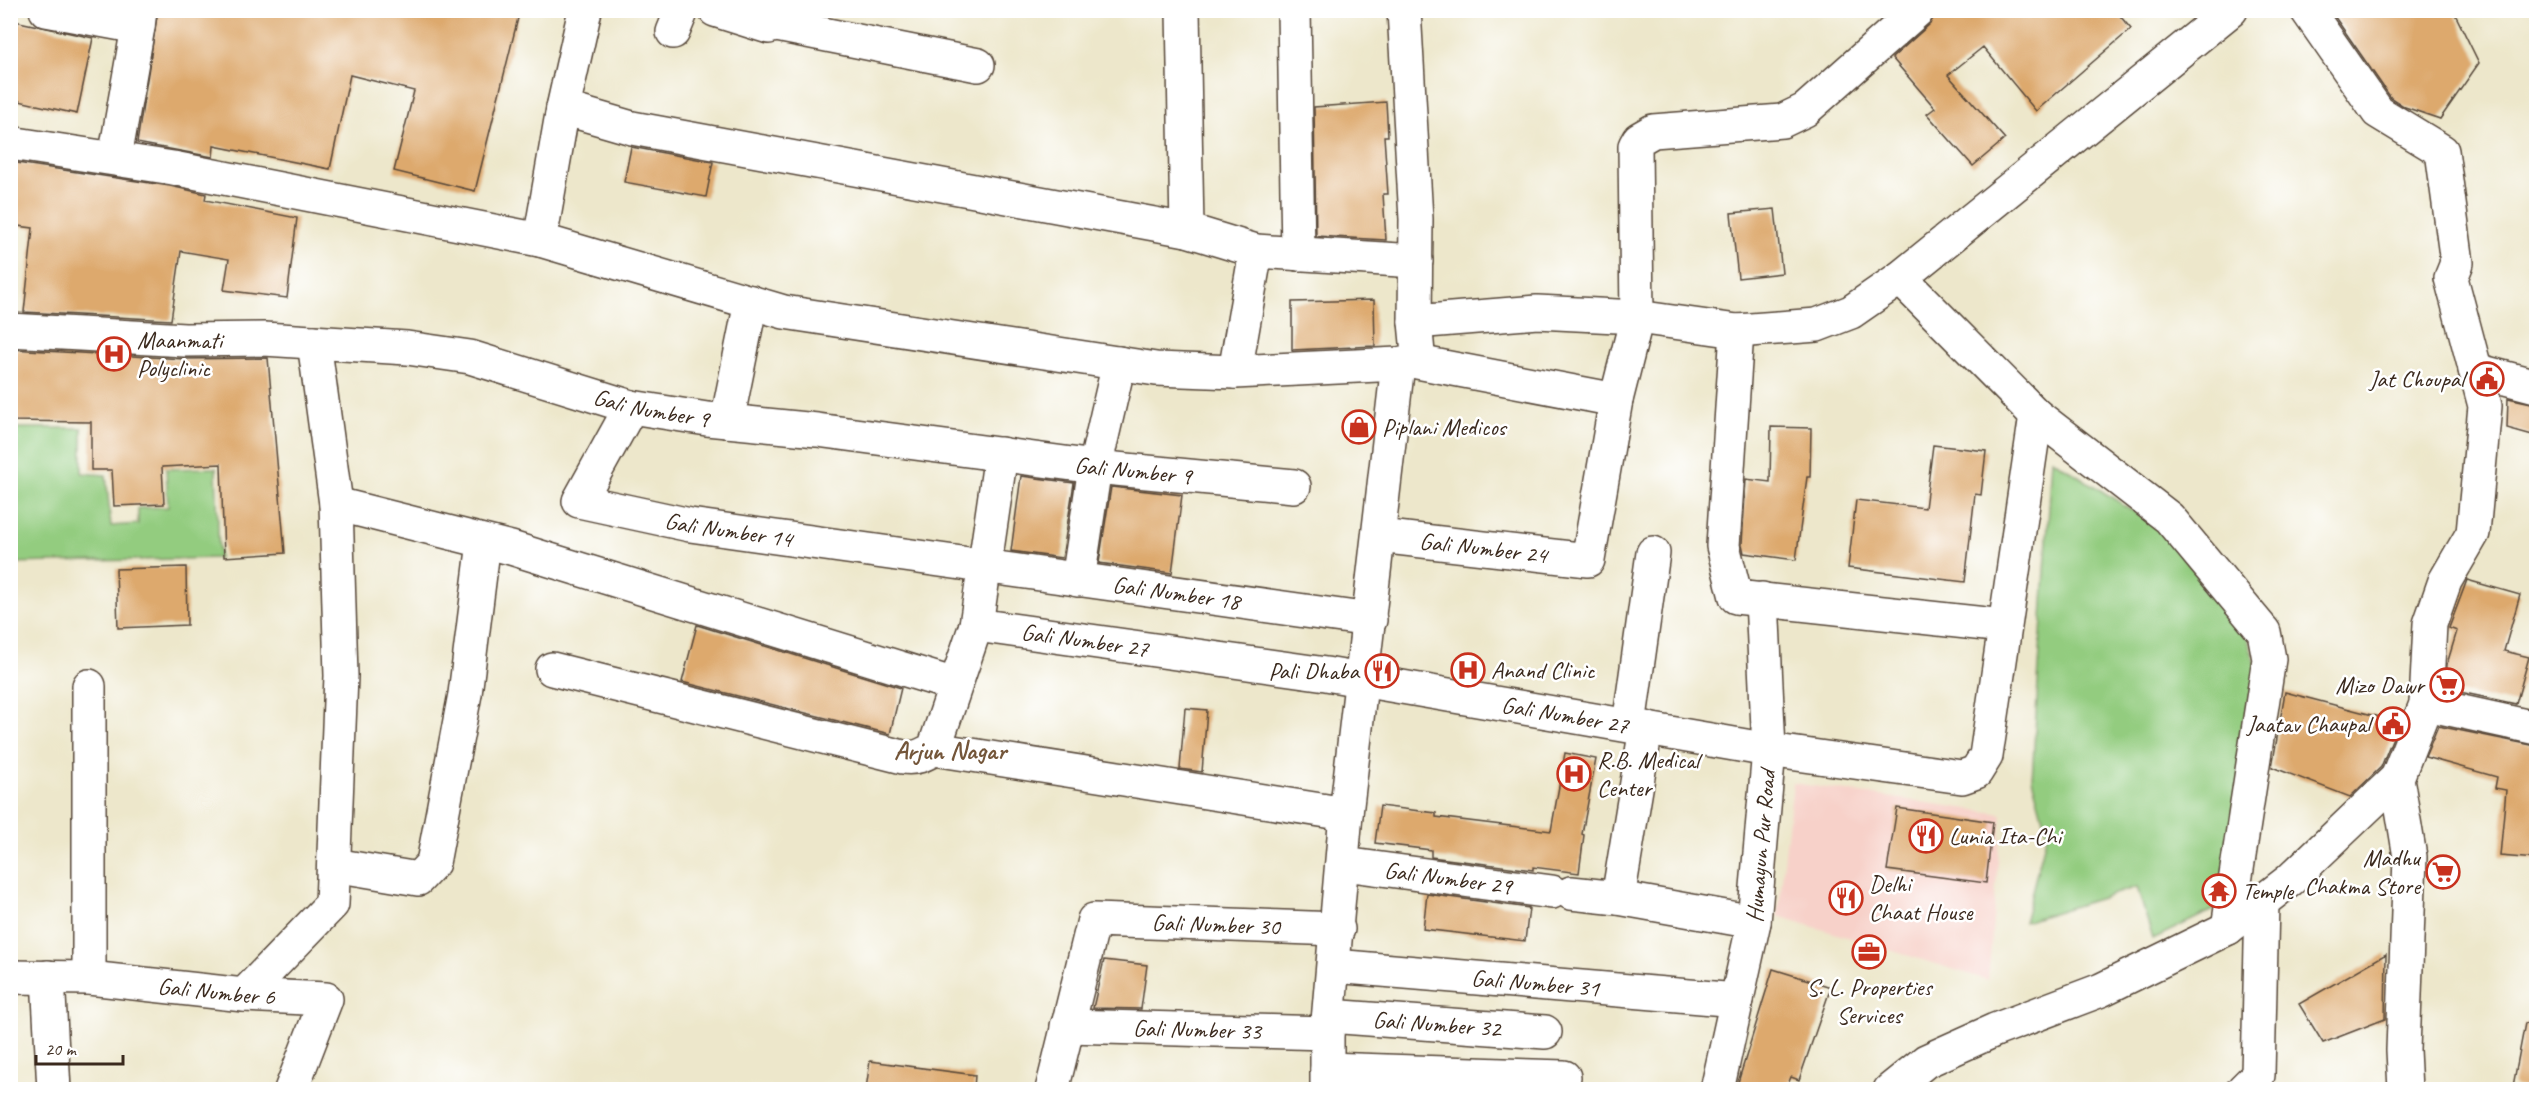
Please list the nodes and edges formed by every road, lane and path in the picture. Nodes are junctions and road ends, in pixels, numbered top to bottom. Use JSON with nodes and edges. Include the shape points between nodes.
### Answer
{"nodes":[{"id":1,"x":46,"y":10,"type":"edge"},
{"id":2,"x":585,"y":10,"type":"edge"},
{"id":3,"x":715,"y":10,"type":"edge"},
{"id":4,"x":1183,"y":10,"type":"edge"},
{"id":5,"x":1294,"y":10,"type":"edge"},
{"id":6,"x":1404,"y":10,"type":"edge"},
{"id":7,"x":1918,"y":10,"type":"edge"},
{"id":8,"x":2232,"y":10,"type":"edge"},
{"id":9,"x":2307,"y":10,"type":"edge"},
{"id":10,"x":781,"y":18,"type":"edge"},
{"id":11,"x":139,"y":19,"type":"edge"},
{"id":12,"x":978,"y":65,"type":"dead end"},
{"id":13,"x":563,"y":108,"type":"junction"},
{"id":14,"x":10,"y":143,"type":"edge"},
{"id":15,"x":115,"y":158,"type":"junction"},
{"id":16,"x":1187,"y":230,"type":"junction"},
{"id":17,"x":540,"y":240,"type":"junction"},
{"id":18,"x":1256,"y":251,"type":"junction"},
{"id":19,"x":1298,"y":254,"type":"junction"},
{"id":20,"x":1416,"y":261,"type":"junction"},
{"id":21,"x":1900,"y":278,"type":"junction"},
{"id":22,"x":751,"y":302,"type":"junction"},
{"id":23,"x":1637,"y":317,"type":"junction"},
{"id":24,"x":1415,"y":322,"type":"junction"},
{"id":25,"x":10,"y":330,"type":"edge"},
{"id":26,"x":1737,"y":331,"type":"junction"},
{"id":27,"x":314,"y":342,"type":"junction"},
{"id":28,"x":1119,"y":363,"type":"junction"},
{"id":29,"x":1405,"y":363,"type":"junction"},
{"id":30,"x":2475,"y":370,"type":"junction"},
{"id":31,"x":1235,"y":372,"type":"junction"},
{"id":32,"x":2536,"y":386,"type":"edge"},
{"id":33,"x":1616,"y":400,"type":"junction"},
{"id":34,"x":631,"y":407,"type":"junction"},
{"id":35,"x":2036,"y":415,"type":"junction"},
{"id":36,"x":727,"y":421,"type":"junction"},
{"id":37,"x":1001,"y":454,"type":"junction"},
{"id":38,"x":1095,"y":467,"type":"junction"},
{"id":39,"x":1294,"y":486,"type":"dead end"},
{"id":40,"x":336,"y":504,"type":"junction"},
{"id":41,"x":1379,"y":536,"type":"junction"},
{"id":42,"x":484,"y":542,"type":"junction"},
{"id":43,"x":1653,"y":553,"type":"dead end"},
{"id":44,"x":983,"y":566,"type":"junction"},
{"id":45,"x":1078,"y":579,"type":"junction"},
{"id":46,"x":1762,"y":599,"type":"junction"},
{"id":47,"x":1370,"y":620,"type":"junction"},
{"id":48,"x":976,"y":625,"type":"junction"},
{"id":49,"x":2004,"y":626,"type":"junction"},
{"id":50,"x":552,"y":669,"type":"dead end"},
{"id":51,"x":1362,"y":680,"type":"junction"},
{"id":52,"x":955,"y":685,"type":"junction"},
{"id":53,"x":89,"y":686,"type":"dead end"},
{"id":54,"x":2426,"y":704,"type":"junction"},
{"id":55,"x":1637,"y":726,"type":"junction"},
{"id":56,"x":2536,"y":728,"type":"edge"},
{"id":57,"x":934,"y":749,"type":"junction"},
{"id":58,"x":1768,"y":750,"type":"junction"},
{"id":59,"x":2397,"y":778,"type":"junction"},
{"id":60,"x":1346,"y":814,"type":"junction"},
{"id":61,"x":1344,"y":864,"type":"junction"},
{"id":62,"x":334,"y":865,"type":"junction"},
{"id":63,"x":1618,"y":898,"type":"junction"},
{"id":64,"x":2262,"y":902,"type":"junction"},
{"id":65,"x":1754,"y":922,"type":"junction"},
{"id":66,"x":2228,"y":928,"type":"junction"},
{"id":67,"x":1338,"y":929,"type":"junction"},
{"id":68,"x":1334,"y":966,"type":"junction"},
{"id":69,"x":10,"y":977,"type":"edge"},
{"id":70,"x":48,"y":977,"type":"junction"},
{"id":71,"x":89,"y":978,"type":"junction"},
{"id":72,"x":244,"y":994,"type":"junction"},
{"id":73,"x":1737,"y":1000,"type":"junction"},
{"id":74,"x":1328,"y":1024,"type":"junction"},
{"id":75,"x":1067,"y":1026,"type":"junction"},
{"id":76,"x":1545,"y":1032,"type":"dead end"},
{"id":77,"x":1564,"y":1077,"type":"dead end"},
{"id":78,"x":1327,"y":1079,"type":"edge"},
{"id":79,"x":54,"y":1089,"type":"edge"},
{"id":80,"x":291,"y":1089,"type":"edge"},
{"id":81,"x":1052,"y":1089,"type":"edge"},
{"id":82,"x":1717,"y":1089,"type":"edge"},
{"id":83,"x":1890,"y":1089,"type":"edge"},
{"id":84,"x":2243,"y":1089,"type":"edge"},
{"id":85,"x":2405,"y":1089,"type":"edge"}],
"edges":[{"from":1,"to":11,"type":"street"},
{"from":2,"to":13,"type":"street"},
{"from":3,"to":10,"type":"street","via":[[769,27]]},
{"from":4,"to":16,"type":"street"},
{"from":5,"to":19,"type":"street"},
{"from":6,"to":20,"type":"street"},
{"from":7,"to":23,"type":"street","via":[[1794,116],[1782,121],[1653,131],[1639,139],[1635,146]]},
{"from":8,"to":21,"type":"street"},
{"from":9,"to":30,"type":"street","via":[[2378,111],[2442,150],[2457,262],[2451,278]]},
{"from":10,"to":12,"type":"street"},
{"from":11,"to":15,"type":"street"},
{"from":13,"to":16,"type":"street","via":[[632,128]]},
{"from":13,"to":17,"type":"street"},
{"from":14,"to":15,"type":"street"},
{"from":15,"to":17,"type":"street"},
{"from":16,"to":18,"type":"street"},
{"from":17,"to":22,"type":"street"},
{"from":18,"to":19,"type":"street"},
{"from":18,"to":31,"type":"street"},
{"from":19,"to":20,"type":"street"},
{"from":20,"to":24,"type":"street"},
{"from":21,"to":26,"type":"street","via":[[1851,312],[1816,325]]},
{"from":21,"to":35,"type":"street"},
{"from":22,"to":28,"type":"street","via":[[784,312]]},
{"from":22,"to":36,"type":"street"},
{"from":23,"to":24,"type":"street","via":[[1537,312]]},
{"from":23,"to":26,"type":"street"},
{"from":23,"to":33,"type":"street"},
{"from":24,"to":29,"type":"street","via":[[1418,354]]},
{"from":25,"to":27,"type":"street","name":"Gali Number 9"},
{"from":26,"to":46,"type":"street","via":[[1723,546],[1736,597]]},
{"from":27,"to":34,"type":"street","name":"Gali Number 9","via":[[470,357]]},
{"from":27,"to":40,"type":"street"},
{"from":28,"to":31,"type":"street","via":[[1156,369]]},
{"from":28,"to":38,"type":"street"},
{"from":29,"to":31,"type":"street"},
{"from":29,"to":33,"type":"street"},
{"from":29,"to":41,"type":"street"},
{"from":30,"to":32,"type":"street"},
{"from":30,"to":54,"type":"street","via":[[2485,406],[2474,534],[2445,580],[2430,624]]},
{"from":33,"to":41,"type":"street","name":"Gali Number 24","via":[[1588,560]]},
{"from":34,"to":36,"type":"street","name":"Gali Number 9"},
{"from":34,"to":44,"type":"street","name":"Gali Number 14","via":[[579,501],[690,525]]},
{"from":35,"to":49,"type":"street"},
{"from":35,"to":66,"type":"street","via":[[2169,518],[2264,632],[2269,659]]},
{"from":36,"to":37,"type":"street","name":"Gali Number 9"},
{"from":37,"to":38,"type":"street","name":"Gali Number 9"},
{"from":37,"to":44,"type":"street"},
{"from":38,"to":39,"type":"street","name":"Gali Number 9"},
{"from":38,"to":45,"type":"street"},
{"from":40,"to":42,"type":"street"},
{"from":40,"to":62,"type":"street","via":[[341,676]]},
{"from":41,"to":47,"type":"street"},
{"from":42,"to":52,"type":"street"},
{"from":42,"to":62,"type":"street","via":[[465,694],[433,863],[418,879]]},
{"from":43,"to":55,"type":"street"},
{"from":44,"to":45,"type":"street","name":"Gali Number 18"},
{"from":44,"to":48,"type":"street"},
{"from":45,"to":47,"type":"street","name":"Gali Number 18"},
{"from":46,"to":49,"type":"street"},
{"from":46,"to":58,"type":"street","name":"Humayun Pur Road"},
{"from":47,"to":51,"type":"street"},
{"from":48,"to":51,"type":"street","name":"Gali Number 27"},
{"from":48,"to":52,"type":"street"},
{"from":49,"to":58,"type":"street","name":"Gali Number 27","via":[[1986,756],[1976,772],[1962,777]]},
{"from":50,"to":57,"type":"street","via":[[903,757],[913,758]]},
{"from":51,"to":55,"type":"street","name":"Gali Number 27"},
{"from":51,"to":60,"type":"street"},
{"from":52,"to":57,"type":"street"},
{"from":53,"to":71,"type":"street"},
{"from":54,"to":56,"type":"street"},
{"from":54,"to":59,"type":"street"},
{"from":55,"to":58,"type":"street","name":"Gali Number 27"},
{"from":55,"to":63,"type":"street"},
{"from":57,"to":60,"type":"street"},
{"from":58,"to":65,"type":"street","name":"Humayun Pur Road"},
{"from":59,"to":64,"type":"street"},
{"from":59,"to":85,"type":"street","via":[[2410,857]]},
{"from":60,"to":61,"type":"street"},
{"from":61,"to":63,"type":"street","name":"Gali Number 29"},
{"from":61,"to":67,"type":"street"},
{"from":62,"to":72,"type":"street","via":[[332,904]]},
{"from":63,"to":65,"type":"street","name":"Gali Number 29"},
{"from":64,"to":66,"type":"street"},
{"from":64,"to":84,"type":"street","via":[[2258,1075]]},
{"from":65,"to":73,"type":"street","name":"Humayun Pur Road"},
{"from":66,"to":83,"type":"street","via":[[2102,990],[1926,1061]]},
{"from":67,"to":68,"type":"street"},
{"from":67,"to":75,"type":"street","name":"Gali Number 30","via":[[1094,920]]},
{"from":68,"to":73,"type":"street","name":"Gali Number 31"},
{"from":68,"to":74,"type":"street"},
{"from":69,"to":70,"type":"street","name":"Gali Number 6"},
{"from":70,"to":71,"type":"street","name":"Gali Number 6"},
{"from":70,"to":79,"type":"street"},
{"from":71,"to":72,"type":"street","name":"Gali Number 6"},
{"from":72,"to":80,"type":"street","name":"Gali Number 6","via":[[326,999]]},
{"from":73,"to":82,"type":"street","name":"Humayun Pur Road"},
{"from":74,"to":75,"type":"street","name":"Gali Number 33"},
{"from":74,"to":76,"type":"street","name":"Gali Number 32"},
{"from":74,"to":78,"type":"street"},
{"from":75,"to":81,"type":"street"},
{"from":77,"to":78,"type":"street"}]}
